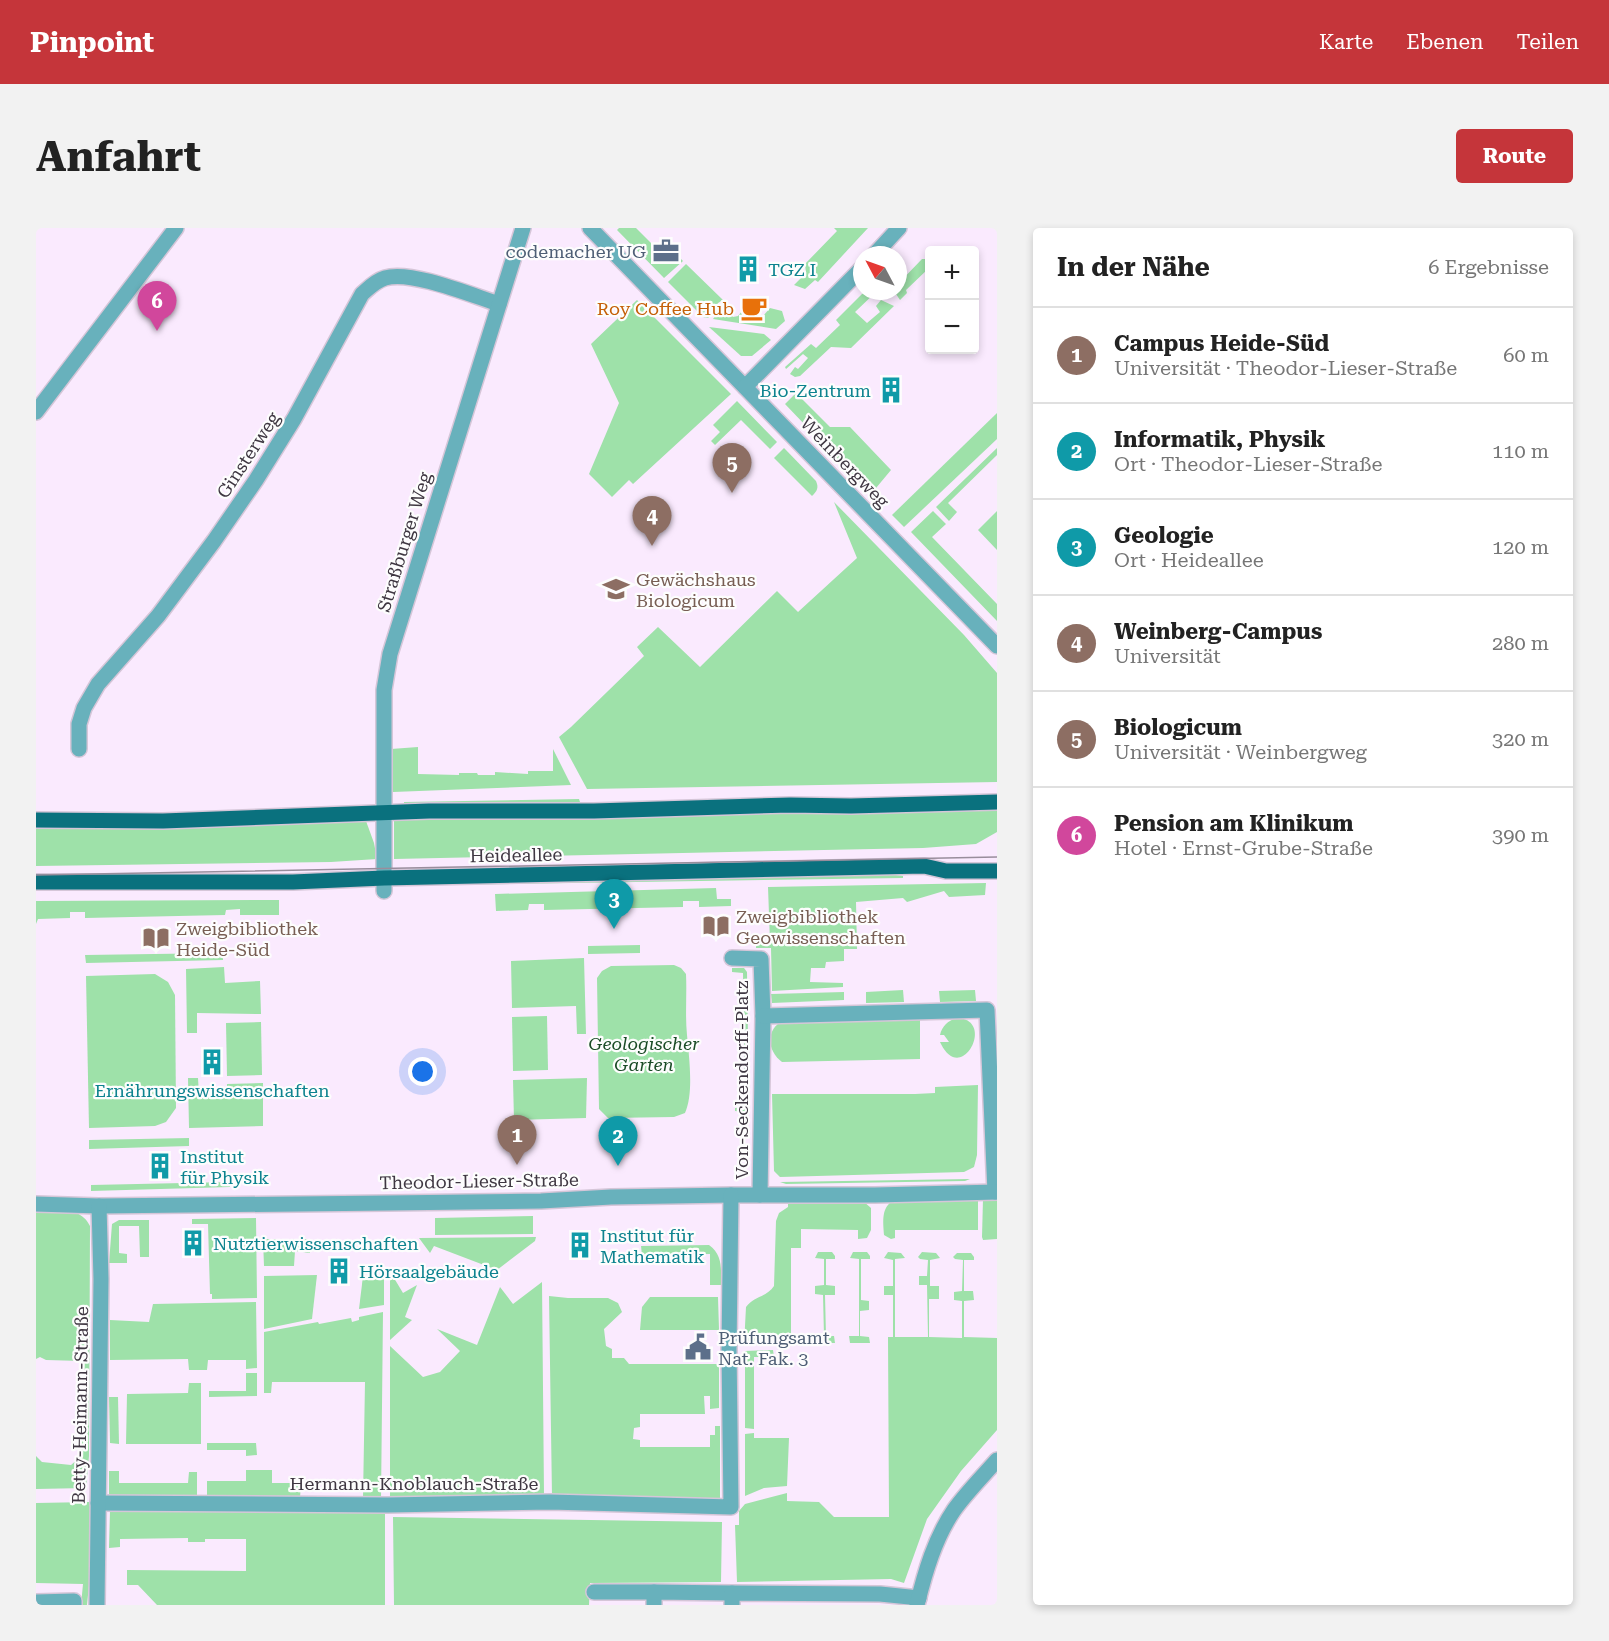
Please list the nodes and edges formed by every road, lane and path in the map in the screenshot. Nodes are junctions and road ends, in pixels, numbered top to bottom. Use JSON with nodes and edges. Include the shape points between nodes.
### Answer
{"nodes":[{"id":1,"x":176,"y":228,"type":"edge"},
{"id":2,"x":523,"y":228,"type":"edge"},
{"id":3,"x":590,"y":228,"type":"edge"},
{"id":4,"x":898,"y":228,"type":"edge"},
{"id":5,"x":882,"y":246,"type":"edge"},
{"id":6,"x":853,"y":277,"type":"edge"},
{"id":7,"x":499,"y":304,"type":"junction"},
{"id":8,"x":745,"y":387,"type":"junction"},
{"id":9,"x":36,"y":412,"type":"edge"},
{"id":10,"x":997,"y":646,"type":"edge"},
{"id":11,"x":79,"y":749,"type":"dead end"},
{"id":12,"x":997,"y":802,"type":"edge"},
{"id":13,"x":383,"y":813,"type":"junction"},
{"id":14,"x":36,"y":820,"type":"edge"},
{"id":15,"x":997,"y":871,"type":"edge"},
{"id":16,"x":36,"y":882,"type":"edge"},
{"id":17,"x":384,"y":885,"type":"junction"},
{"id":18,"x":732,"y":958,"type":"dead end"},
{"id":19,"x":763,"y":1016,"type":"junction"},
{"id":20,"x":996,"y":1192,"type":"edge"},
{"id":21,"x":731,"y":1195,"type":"junction"},
{"id":22,"x":760,"y":1195,"type":"junction"},
{"id":23,"x":36,"y":1204,"type":"edge"},
{"id":24,"x":99,"y":1206,"type":"junction"},
{"id":25,"x":997,"y":1460,"type":"edge"},
{"id":26,"x":98,"y":1503,"type":"junction"},
{"id":27,"x":594,"y":1592,"type":"dead end"},
{"id":28,"x":654,"y":1599,"type":"edge"},
{"id":29,"x":732,"y":1599,"type":"edge"},
{"id":30,"x":918,"y":1601,"type":"edge"},
{"id":31,"x":36,"y":1602,"type":"edge"},
{"id":32,"x":74,"y":1605,"type":"edge"},
{"id":33,"x":97,"y":1605,"type":"edge"}],
"edges":[{"from":1,"to":9,"type":"street"},
{"from":2,"to":7,"type":"street","name":"Straßburger Weg"},
{"from":3,"to":8,"type":"street","name":"Weinbergweg"},
{"from":4,"to":5,"type":"street"},
{"from":6,"to":8,"type":"street"},
{"from":7,"to":11,"type":"street","name":"Ginsterweg","via":[[415,277],[384,278],[362,294],[256,480],[158,616],[98,684],[81,716]]},
{"from":7,"to":13,"type":"street","name":"Straßburger Weg","via":[[390,654],[384,690]]},
{"from":8,"to":10,"type":"street","name":"Weinbergweg"},
{"from":12,"to":13,"type":"main road"},
{"from":13,"to":14,"type":"main road"},
{"from":13,"to":17,"type":"street","name":"Straßburger Weg"},
{"from":15,"to":17,"type":"main road","name":"Heideallee","via":[[946,871],[924,866]]},
{"from":16,"to":17,"type":"main road","name":"Heideallee"},
{"from":18,"to":19,"type":"street","name":"Von-Seckendorff-Platz","via":[[761,959]]},
{"from":19,"to":20,"type":"street","name":"Theodor-Lieser-Straße","via":[[987,1010]]},
{"from":19,"to":22,"type":"street","name":"Von-Seckendorff-Platz"},
{"from":20,"to":22,"type":"street","name":"Theodor-Lieser-Straße"},
{"from":21,"to":22,"type":"street","name":"Theodor-Lieser-Straße"},
{"from":21,"to":24,"type":"street","name":"Theodor-Lieser-Straße"},
{"from":21,"to":26,"type":"street","name":"Hermann-Knoblauch-Straße","via":[[730,1507],[550,1502]]},
{"from":23,"to":24,"type":"street","name":"Theodor-Lieser-Straße"},
{"from":24,"to":26,"type":"street","name":"Betty-Heimann-Straße"},
{"from":25,"to":30,"type":"street","via":[[946,1523]]},
{"from":26,"to":33,"type":"street","name":"Betty-Heimann-Straße"},
{"from":27,"to":28,"type":"street"},
{"from":28,"to":29,"type":"street"},
{"from":29,"to":30,"type":"street","via":[[880,1594]]},
{"from":31,"to":32,"type":"street","via":[[75,1601]]}]}
